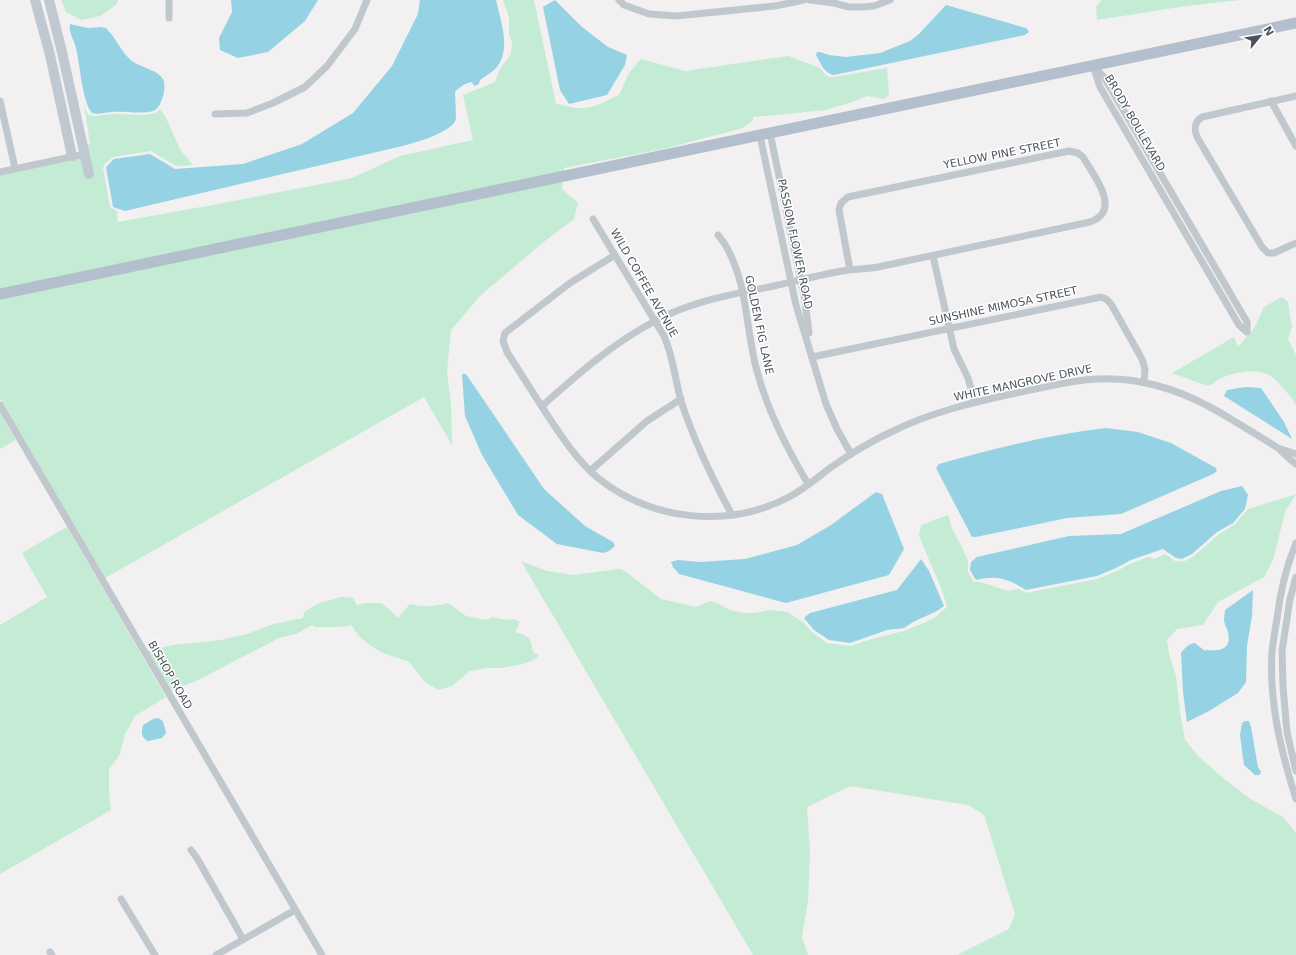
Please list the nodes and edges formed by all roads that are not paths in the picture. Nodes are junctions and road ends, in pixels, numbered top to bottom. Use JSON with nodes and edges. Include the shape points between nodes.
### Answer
{"nodes":[{"id":1,"x":35,"y":0,"type":"edge"},
{"id":2,"x":49,"y":0,"type":"edge"},
{"id":3,"x":169,"y":0,"type":"edge"},
{"id":4,"x":367,"y":0,"type":"edge"},
{"id":5,"x":619,"y":0,"type":"edge"},
{"id":6,"x":804,"y":0,"type":"edge"},
{"id":7,"x":810,"y":0,"type":"edge"},
{"id":8,"x":890,"y":0,"type":"edge"},
{"id":9,"x":775,"y":3,"type":"edge"},
{"id":10,"x":170,"y":18,"type":"dead end"},
{"id":11,"x":1296,"y":23,"type":"edge"},
{"id":12,"x":1093,"y":66,"type":"junction"},
{"id":13,"x":1296,"y":96,"type":"edge"},
{"id":14,"x":0,"y":100,"type":"edge"},
{"id":15,"x":1271,"y":101,"type":"junction"},
{"id":16,"x":215,"y":114,"type":"dead end"},
{"id":17,"x":765,"y":134,"type":"junction"},
{"id":18,"x":1296,"y":146,"type":"edge"},
{"id":19,"x":85,"y":154,"type":"junction"},
{"id":20,"x":72,"y":156,"type":"junction"},
{"id":21,"x":15,"y":168,"type":"junction"},
{"id":22,"x":0,"y":172,"type":"edge"},
{"id":23,"x":89,"y":174,"type":"dead end"},
{"id":24,"x":593,"y":219,"type":"dead end"},
{"id":25,"x":718,"y":235,"type":"dead end"},
{"id":26,"x":1296,"y":243,"type":"edge"},
{"id":27,"x":615,"y":255,"type":"junction"},
{"id":28,"x":933,"y":256,"type":"junction"},
{"id":29,"x":850,"y":270,"type":"junction"},
{"id":30,"x":801,"y":280,"type":"junction"},
{"id":31,"x":792,"y":282,"type":"junction"},
{"id":32,"x":742,"y":292,"type":"junction"},
{"id":33,"x":0,"y":294,"type":"edge"},
{"id":34,"x":656,"y":321,"type":"junction"},
{"id":35,"x":950,"y":328,"type":"junction"},
{"id":36,"x":812,"y":357,"type":"junction"},
{"id":37,"x":1144,"y":382,"type":"junction"},
{"id":38,"x":681,"y":399,"type":"junction"},
{"id":39,"x":975,"y":402,"type":"junction"},
{"id":40,"x":0,"y":405,"type":"edge"},
{"id":41,"x":542,"y":406,"type":"junction"},
{"id":42,"x":1278,"y":448,"type":"junction"},
{"id":43,"x":851,"y":454,"type":"junction"},
{"id":44,"x":1296,"y":454,"type":"edge"},
{"id":45,"x":1296,"y":464,"type":"edge"},
{"id":46,"x":590,"y":471,"type":"junction"},
{"id":47,"x":808,"y":484,"type":"junction"},
{"id":48,"x":732,"y":515,"type":"junction"},
{"id":49,"x":1296,"y":543,"type":"edge"},
{"id":50,"x":1296,"y":577,"type":"edge"},
{"id":51,"x":1296,"y":771,"type":"edge"},
{"id":52,"x":1296,"y":799,"type":"edge"},
{"id":53,"x":191,"y":850,"type":"dead end"},
{"id":54,"x":121,"y":899,"type":"dead end"},
{"id":55,"x":295,"y":910,"type":"junction"},
{"id":56,"x":243,"y":939,"type":"junction"},
{"id":57,"x":155,"y":955,"type":"edge"},
{"id":58,"x":216,"y":955,"type":"edge"},
{"id":59,"x":322,"y":955,"type":"edge"}],
"edges":[{"from":1,"to":20,"type":"street"},
{"from":2,"to":19,"type":"street"},
{"from":3,"to":10,"type":"street"},
{"from":4,"to":16,"type":"street","via":[[355,29],[327,66],[305,86],[272,104],[247,113]]},
{"from":5,"to":9,"type":"street","via":[[624,5],[649,14],[676,16]]},
{"from":6,"to":9,"type":"street"},
{"from":7,"to":8,"type":"street","via":[[850,7],[874,6]]},
{"from":11,"to":12,"type":"main road"},
{"from":12,"to":12,"type":"street","name":"BRODY BOULEVARD","via":[[1100,87],[1239,325],[1247,332],[1247,322],[1243,315],[1104,77]]},
{"from":12,"to":17,"type":"main road"},
{"from":13,"to":15,"type":"street"},
{"from":14,"to":21,"type":"street"},
{"from":15,"to":18,"type":"street"},
{"from":15,"to":26,"type":"street","via":[[1202,117],[1195,125],[1195,131],[1262,247],[1268,253],[1274,254]]},
{"from":17,"to":30,"type":"street","name":"PASSION FLOWER ROAD"},
{"from":17,"to":31,"type":"street","name":"PASSION FLOWER ROAD"},
{"from":17,"to":33,"type":"main road"},
{"from":19,"to":20,"type":"street"},
{"from":19,"to":23,"type":"street"},
{"from":20,"to":21,"type":"street"},
{"from":21,"to":22,"type":"street"},
{"from":24,"to":27,"type":"street","name":"WILD COFFEE AVENUE"},
{"from":25,"to":32,"type":"street","name":"GOLDEN FIG LANE","via":[[730,254]]},
{"from":27,"to":34,"type":"street","name":"WILD COFFEE AVENUE"},
{"from":27,"to":41,"type":"street","name":"WHITE MANGROVE DRIVE","via":[[570,283],[505,333],[503,341],[507,352]]},
{"from":28,"to":29,"type":"street","name":"YELLOW PINE STREET","via":[[864,270]]},
{"from":28,"to":29,"type":"street","name":"YELLOW PINE STREET","via":[[1090,222],[1108,211],[1105,195],[1083,157],[1073,151],[851,196],[842,201],[839,210]]},
{"from":28,"to":35,"type":"street"},
{"from":29,"to":30,"type":"street","name":"YELLOW PINE STREET"},
{"from":30,"to":31,"type":"street","name":"YELLOW PINE STREET"},
{"from":30,"to":36,"type":"street","name":"PASSION FLOWER ROAD"},
{"from":31,"to":32,"type":"street","name":"YELLOW PINE STREET"},
{"from":31,"to":36,"type":"street","name":"PASSION FLOWER ROAD","via":[[796,305]]},
{"from":32,"to":34,"type":"street","name":"YELLOW PINE STREET","via":[[700,303]]},
{"from":32,"to":47,"type":"street","name":"GOLDEN FIG LANE","via":[[754,358],[764,394],[781,436]]},
{"from":34,"to":38,"type":"street","name":"WILD COFFEE AVENUE","via":[[669,347]]},
{"from":34,"to":41,"type":"street","name":"YELLOW PINE STREET","via":[[598,359]]},
{"from":35,"to":36,"type":"street","name":"SUNSHINE MIMOSA STREET"},
{"from":35,"to":37,"type":"street","name":"SUNSHINE MIMOSA STREET","via":[[1101,297],[1111,304],[1140,355],[1145,369]]},
{"from":35,"to":39,"type":"street","via":[[954,349],[968,378]]},
{"from":36,"to":43,"type":"street","name":"PASSION FLOWER ROAD","via":[[826,404]]},
{"from":37,"to":39,"type":"street","name":"WHITE MANGROVE DRIVE","via":[[1116,379],[1081,380]]},
{"from":37,"to":42,"type":"street","name":"WHITE MANGROVE DRIVE","via":[[1208,406]]},
{"from":38,"to":46,"type":"street","via":[[647,421]]},
{"from":38,"to":48,"type":"street","name":"WILD COFFEE AVENUE","via":[[703,459]]},
{"from":39,"to":43,"type":"street","name":"WHITE MANGROVE DRIVE","via":[[906,425]]},
{"from":40,"to":55,"type":"street","name":"BISHOP ROAD"},
{"from":41,"to":46,"type":"street","name":"WHITE MANGROVE DRIVE","via":[[573,452]]},
{"from":42,"to":44,"type":"street","name":"WHITE MANGROVE DRIVE"},
{"from":42,"to":45,"type":"street","name":"WHITE MANGROVE DRIVE"},
{"from":43,"to":47,"type":"street","name":"WHITE MANGROVE DRIVE"},
{"from":46,"to":48,"type":"street","name":"WHITE MANGROVE DRIVE","via":[[618,492],[662,511],[692,516]]},
{"from":47,"to":48,"type":"street","name":"WHITE MANGROVE DRIVE","via":[[778,502]]},
{"from":49,"to":52,"type":"street","via":[[1280,597],[1272,653],[1272,686],[1279,736]]},
{"from":50,"to":51,"type":"street","via":[[1282,651],[1287,732]]},
{"from":53,"to":56,"type":"street","via":[[198,858]]},
{"from":54,"to":57,"type":"street"},
{"from":55,"to":56,"type":"street"},
{"from":55,"to":59,"type":"street","name":"BISHOP ROAD"},
{"from":56,"to":58,"type":"street"}]}
